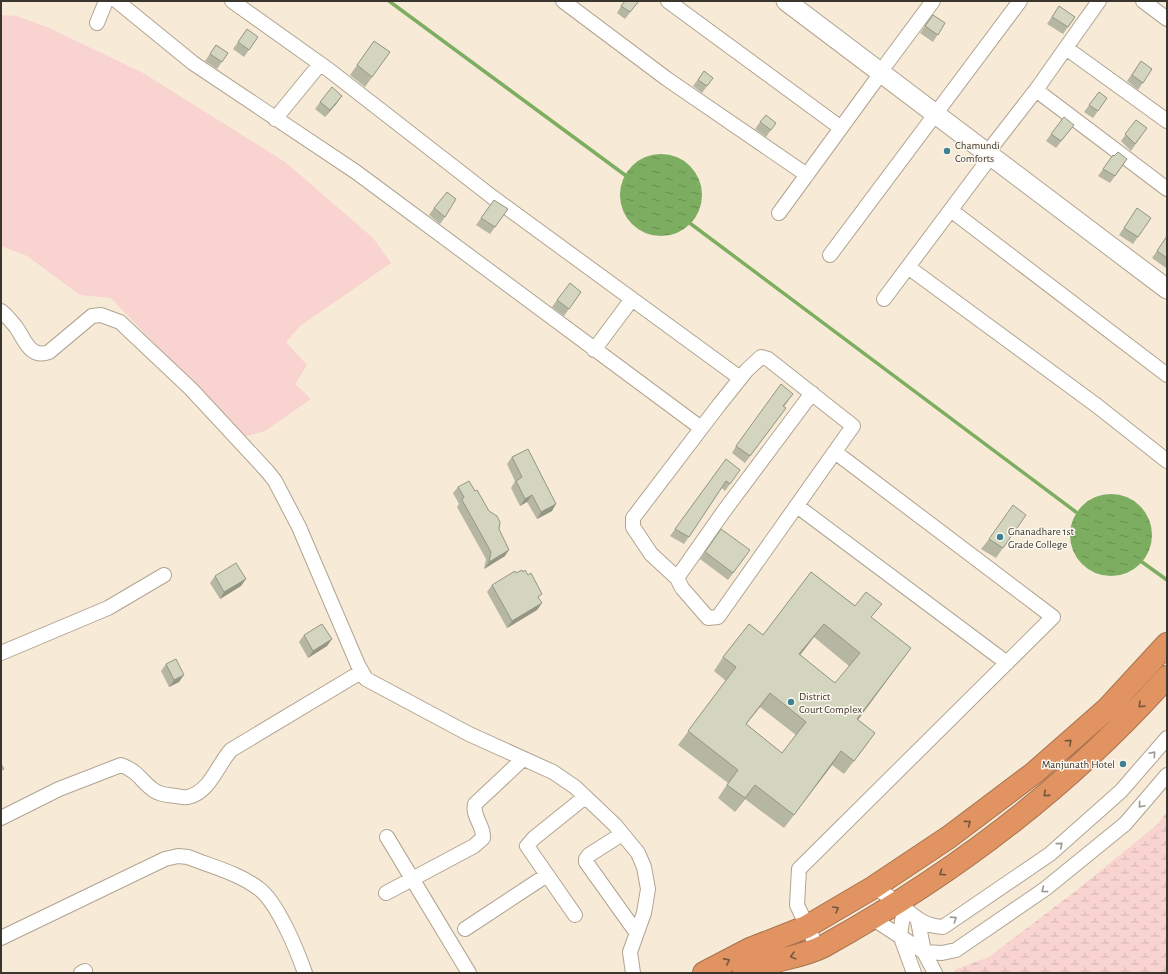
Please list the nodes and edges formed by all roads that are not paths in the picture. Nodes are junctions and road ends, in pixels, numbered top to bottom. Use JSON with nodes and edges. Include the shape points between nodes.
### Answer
{"nodes":[{"id":1,"x":106,"y":1,"type":"edge"},
{"id":2,"x":117,"y":1,"type":"edge"},
{"id":3,"x":232,"y":1,"type":"edge"},
{"id":4,"x":563,"y":1,"type":"edge"},
{"id":5,"x":668,"y":1,"type":"edge"},
{"id":6,"x":786,"y":1,"type":"edge"},
{"id":7,"x":805,"y":1,"type":"edge"},
{"id":8,"x":933,"y":1,"type":"edge"},
{"id":9,"x":1020,"y":1,"type":"edge"},
{"id":10,"x":1099,"y":1,"type":"edge"},
{"id":11,"x":1143,"y":1,"type":"edge"},
{"id":12,"x":1167,"y":19,"type":"edge"},
{"id":13,"x":97,"y":23,"type":"dead end"},
{"id":14,"x":1066,"y":48,"type":"junction"},
{"id":15,"x":320,"y":64,"type":"junction"},
{"id":16,"x":884,"y":68,"type":"junction"},
{"id":17,"x":1036,"y":90,"type":"junction"},
{"id":18,"x":940,"y":110,"type":"junction"},
{"id":19,"x":275,"y":119,"type":"junction"},
{"id":20,"x":1167,"y":121,"type":"edge"},
{"id":21,"x":841,"y":128,"type":"junction"},
{"id":22,"x":993,"y":150,"type":"junction"},
{"id":23,"x":807,"y":175,"type":"junction"},
{"id":24,"x":1167,"y":189,"type":"edge"},
{"id":25,"x":952,"y":211,"type":"junction"},
{"id":26,"x":779,"y":213,"type":"dead end"},
{"id":27,"x":830,"y":255,"type":"dead end"},
{"id":28,"x":908,"y":268,"type":"junction"},
{"id":29,"x":1167,"y":274,"type":"edge"},
{"id":30,"x":1167,"y":289,"type":"edge"},
{"id":31,"x":632,"y":299,"type":"junction"},
{"id":32,"x":884,"y":299,"type":"dead end"},
{"id":33,"x":1,"y":311,"type":"edge"},
{"id":34,"x":594,"y":350,"type":"junction"},
{"id":35,"x":1167,"y":375,"type":"edge"},
{"id":36,"x":740,"y":378,"type":"junction"},
{"id":37,"x":812,"y":393,"type":"junction"},
{"id":38,"x":701,"y":428,"type":"junction"},
{"id":39,"x":835,"y":452,"type":"junction"},
{"id":40,"x":1167,"y":461,"type":"edge"},
{"id":41,"x":797,"y":506,"type":"junction"},
{"id":42,"x":164,"y":575,"type":"dead end"},
{"id":43,"x":677,"y":578,"type":"junction"},
{"id":44,"x":1167,"y":644,"type":"edge"},
{"id":45,"x":1,"y":653,"type":"edge"},
{"id":46,"x":1007,"y":663,"type":"junction"},
{"id":47,"x":361,"y":672,"type":"junction"},
{"id":48,"x":1167,"y":677,"type":"edge"},
{"id":49,"x":1167,"y":738,"type":"edge"},
{"id":50,"x":523,"y":759,"type":"junction"},
{"id":51,"x":1167,"y":775,"type":"edge"},
{"id":52,"x":585,"y":797,"type":"junction"},
{"id":53,"x":1,"y":818,"type":"edge"},
{"id":54,"x":622,"y":834,"type":"junction"},
{"id":55,"x":387,"y":837,"type":"dead end"},
{"id":56,"x":547,"y":875,"type":"junction"},
{"id":57,"x":411,"y":878,"type":"junction"},
{"id":58,"x":874,"y":887,"type":"junction"},
{"id":59,"x":386,"y":893,"type":"dead end"},
{"id":60,"x":900,"y":905,"type":"junction"},
{"id":61,"x":575,"y":915,"type":"dead end"},
{"id":62,"x":872,"y":918,"type":"junction"},
{"id":63,"x":918,"y":921,"type":"junction"},
{"id":64,"x":806,"y":927,"type":"junction"},
{"id":65,"x":465,"y":929,"type":"dead end"},
{"id":66,"x":636,"y":932,"type":"junction"},
{"id":67,"x":900,"y":935,"type":"junction"},
{"id":68,"x":1,"y":938,"type":"edge"},
{"id":69,"x":818,"y":949,"type":"junction"},
{"id":70,"x":924,"y":952,"type":"junction"},
{"id":71,"x":305,"y":973,"type":"edge"},
{"id":72,"x":469,"y":973,"type":"edge"},
{"id":73,"x":633,"y":973,"type":"edge"},
{"id":74,"x":704,"y":973,"type":"edge"},
{"id":75,"x":744,"y":973,"type":"edge"},
{"id":76,"x":914,"y":973,"type":"edge"},
{"id":77,"x":935,"y":973,"type":"edge"}],
"edges":[{"from":1,"to":13,"type":"street"},
{"from":2,"to":19,"type":"street","via":[[193,63]]},
{"from":3,"to":15,"type":"street"},
{"from":4,"to":23,"type":"street","via":[[667,79]]},
{"from":5,"to":21,"type":"street"},
{"from":6,"to":16,"type":"street"},
{"from":7,"to":16,"type":"street"},
{"from":8,"to":16,"type":"street"},
{"from":9,"to":18,"type":"street"},
{"from":10,"to":14,"type":"street"},
{"from":11,"to":12,"type":"street"},
{"from":14,"to":17,"type":"street"},
{"from":14,"to":20,"type":"street"},
{"from":15,"to":19,"type":"street"},
{"from":15,"to":31,"type":"street","via":[[491,196]]},
{"from":16,"to":18,"type":"street"},
{"from":16,"to":21,"type":"street"},
{"from":17,"to":22,"type":"street"},
{"from":17,"to":24,"type":"street"},
{"from":18,"to":22,"type":"street"},
{"from":18,"to":27,"type":"street"},
{"from":19,"to":34,"type":"street","via":[[356,172]]},
{"from":21,"to":23,"type":"street"},
{"from":22,"to":25,"type":"street"},
{"from":22,"to":29,"type":"street"},
{"from":22,"to":30,"type":"street"},
{"from":23,"to":26,"type":"street"},
{"from":25,"to":28,"type":"street"},
{"from":25,"to":35,"type":"street"},
{"from":28,"to":32,"type":"street"},
{"from":28,"to":40,"type":"street","via":[[1096,405]]},
{"from":31,"to":34,"type":"street"},
{"from":31,"to":36,"type":"street"},
{"from":33,"to":47,"type":"street","via":[[10,319],[27,346],[42,354],[49,352],[92,316],[101,315],[120,322],[191,389],[276,481],[299,527]]},
{"from":34,"to":38,"type":"street"},
{"from":36,"to":37,"type":"street","via":[[761,357],[768,359]]},
{"from":36,"to":38,"type":"street"},
{"from":37,"to":39,"type":"street","via":[[853,426]]},
{"from":37,"to":43,"type":"street","via":[[724,510]]},
{"from":38,"to":43,"type":"street","via":[[633,518],[633,527],[651,554]]},
{"from":39,"to":41,"type":"street"},
{"from":39,"to":46,"type":"street","via":[[1053,617]]},
{"from":41,"to":43,"type":"street","via":[[718,617],[708,618],[682,588]]},
{"from":41,"to":46,"type":"street"},
{"from":42,"to":45,"type":"street","via":[[108,608]]},
{"from":58,"to":44,"type":"highway","one_way":true,"via":[[949,837],[1034,773],[1108,708]]},
{"from":46,"to":64,"type":"street","via":[[799,869],[797,905]]},
{"from":47,"to":50,"type":"street","via":[[374,684]]},
{"from":47,"to":53,"type":"street","via":[[231,750],[210,781],[188,797],[163,795],[154,791],[134,770],[122,765],[59,789]]},
{"from":48,"to":60,"type":"highway","one_way":true,"via":[[1072,772],[1021,816]]},
{"from":63,"to":49,"type":"street","one_way":true,"via":[[943,927],[1050,854],[1121,791]]},
{"from":50,"to":52,"type":"street","via":[[553,772]]},
{"from":50,"to":57,"type":"street","via":[[475,804],[474,810],[484,830],[483,838],[474,846]]},
{"from":51,"to":70,"type":"street","one_way":true,"via":[[1125,824],[1045,889],[956,950],[942,953]]},
{"from":52,"to":54,"type":"street"},
{"from":52,"to":56,"type":"street","via":[[527,846]]},
{"from":54,"to":66,"type":"street","via":[[638,853],[644,867],[648,889],[644,913]]},
{"from":54,"to":66,"type":"street","via":[[589,855],[586,862]]},
{"from":55,"to":57,"type":"street"},
{"from":56,"to":61,"type":"street"},
{"from":56,"to":65,"type":"street"},
{"from":57,"to":59,"type":"street"},
{"from":57,"to":72,"type":"street"},
{"from":58,"to":60,"type":"street"},
{"from":64,"to":58,"type":"highway","one_way":true},
{"from":60,"to":62,"type":"highway"},
{"from":60,"to":63,"type":"street"},
{"from":60,"to":67,"type":"street"},
{"from":62,"to":67,"type":"street"},
{"from":62,"to":69,"type":"highway"},
{"from":63,"to":70,"type":"street"},
{"from":64,"to":69,"type":"street"},
{"from":74,"to":64,"type":"highway","one_way":true,"via":[[750,949]]},
{"from":66,"to":73,"type":"street","via":[[630,952]]},
{"from":67,"to":70,"type":"street"},
{"from":67,"to":76,"type":"street"},
{"from":68,"to":71,"type":"street","via":[[165,858],[188,857],[246,880],[270,898],[277,908]]},
{"from":69,"to":75,"type":"highway","one_way":true},
{"from":70,"to":77,"type":"street"}]}
